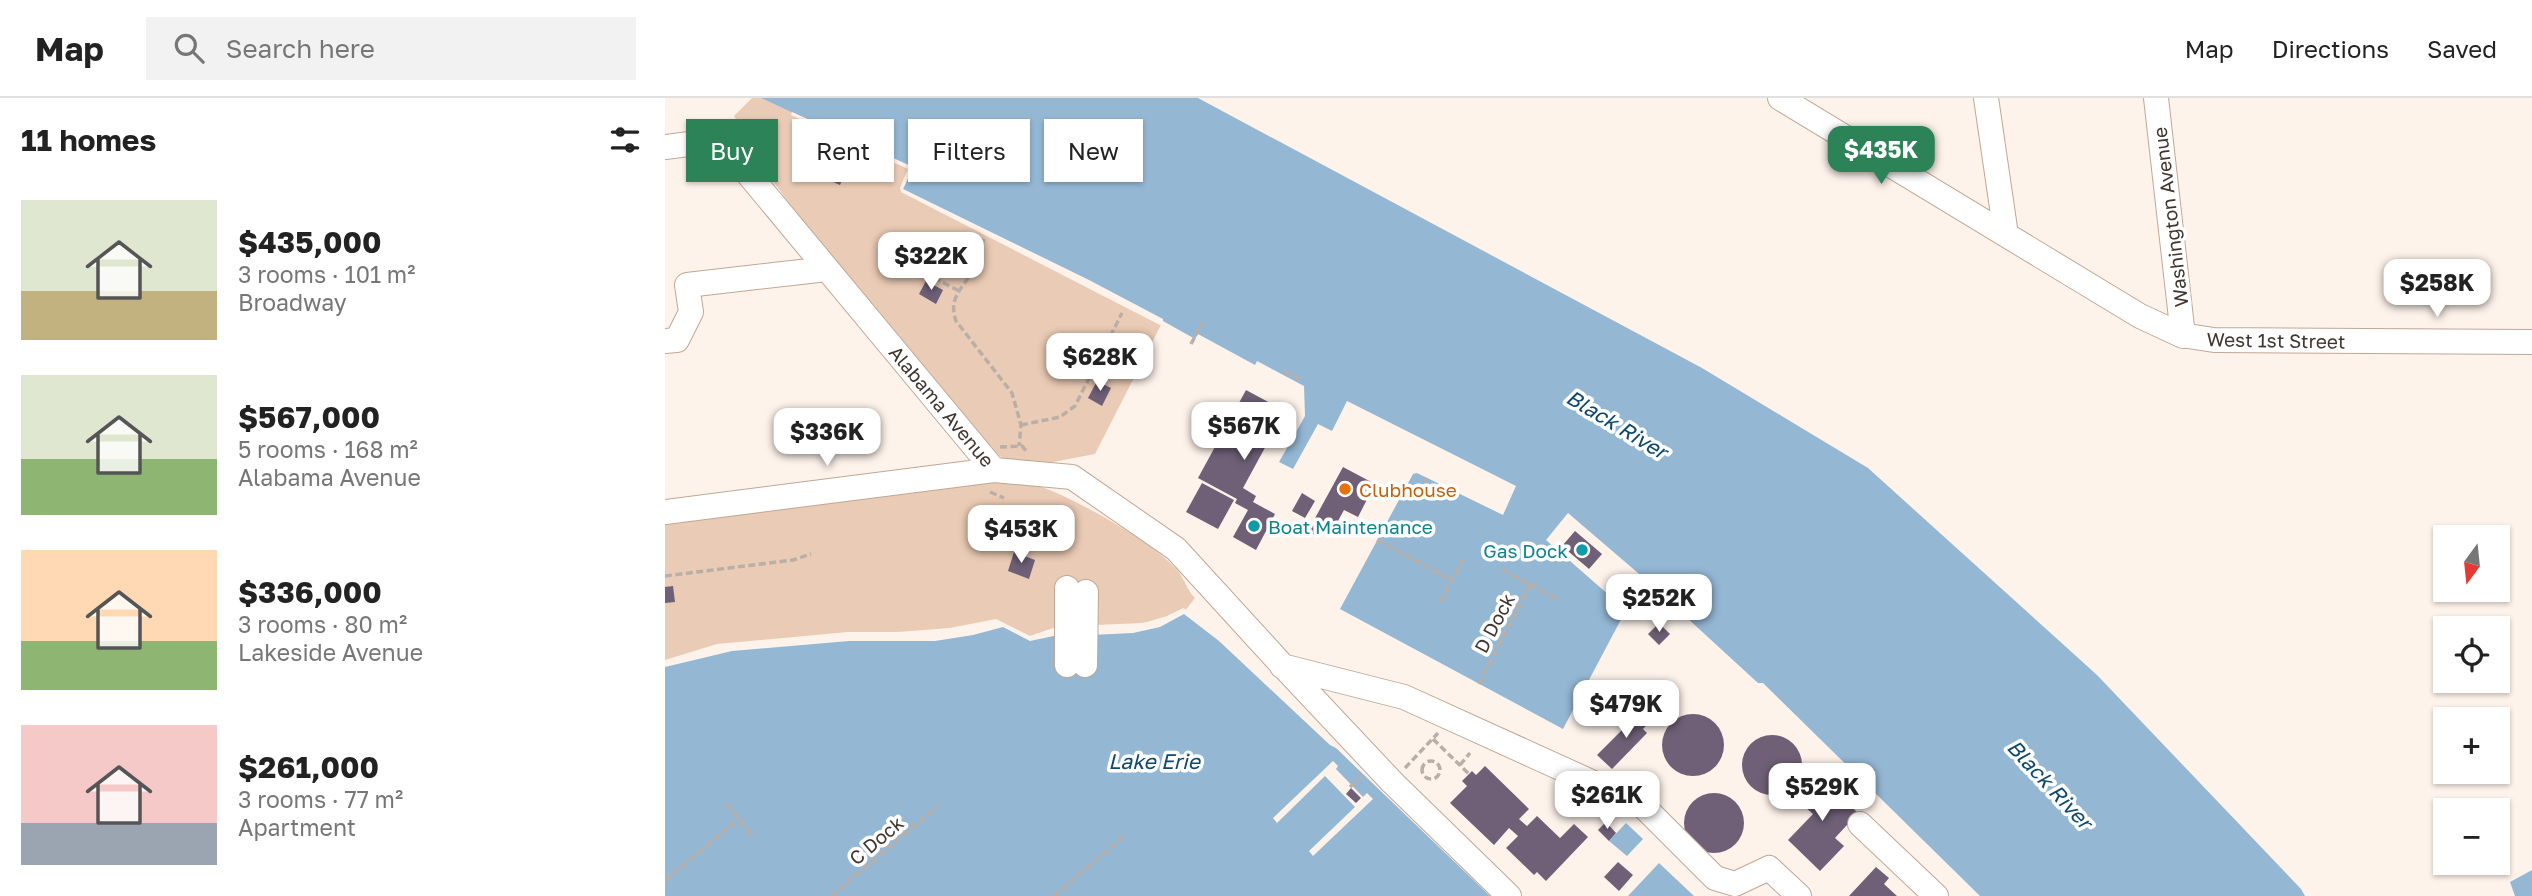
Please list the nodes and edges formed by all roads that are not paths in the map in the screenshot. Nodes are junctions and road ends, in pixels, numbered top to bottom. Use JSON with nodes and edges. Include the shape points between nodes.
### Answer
{"nodes":[{"id":1,"x":1780,"y":98,"type":"edge"},
{"id":2,"x":1986,"y":98,"type":"edge"},
{"id":3,"x":2156,"y":98,"type":"edge"},
{"id":4,"x":665,"y":147,"type":"edge"},
{"id":5,"x":2006,"y":235,"type":"junction"},
{"id":6,"x":827,"y":269,"type":"junction"},
{"id":7,"x":2183,"y":336,"type":"junction"},
{"id":8,"x":665,"y":341,"type":"edge"},
{"id":9,"x":2532,"y":342,"type":"edge"},
{"id":10,"x":991,"y":480,"type":"junction"},
{"id":11,"x":665,"y":512,"type":"edge"},
{"id":12,"x":1077,"y":590,"type":"dead end"},
{"id":13,"x":1076,"y":665,"type":"dead end"},
{"id":14,"x":1282,"y":665,"type":"junction"},
{"id":15,"x":1860,"y":824,"type":"dead end"},
{"id":16,"x":1509,"y":896,"type":"edge"},
{"id":17,"x":1799,"y":896,"type":"edge"},
{"id":18,"x":1935,"y":896,"type":"edge"}],
"edges":[{"from":1,"to":5,"type":"street","name":"West 1st Street"},
{"from":2,"to":5,"type":"street"},
{"from":3,"to":7,"type":"street","name":"Washington Avenue"},
{"from":4,"to":6,"type":"street","name":"Alabama Avenue","via":[[720,140]]},
{"from":5,"to":7,"type":"street","name":"West 1st Street","via":[[2140,316]]},
{"from":6,"to":8,"type":"street","via":[[687,285],[691,312],[677,340]]},
{"from":6,"to":10,"type":"street","name":"Alabama Avenue"},
{"from":7,"to":9,"type":"street","name":"West 1st Street"},
{"from":10,"to":11,"type":"street"},
{"from":10,"to":14,"type":"street","name":"Alabama Avenue","via":[[1072,477],[1176,550]]},
{"from":12,"to":13,"type":"street"},
{"from":14,"to":16,"type":"street","name":"Alabama Avenue","via":[[1392,782]]},
{"from":14,"to":17,"type":"street","via":[[1404,697],[1642,805],[1715,878],[1735,884],[1769,868]]},
{"from":15,"to":18,"type":"street"}]}
